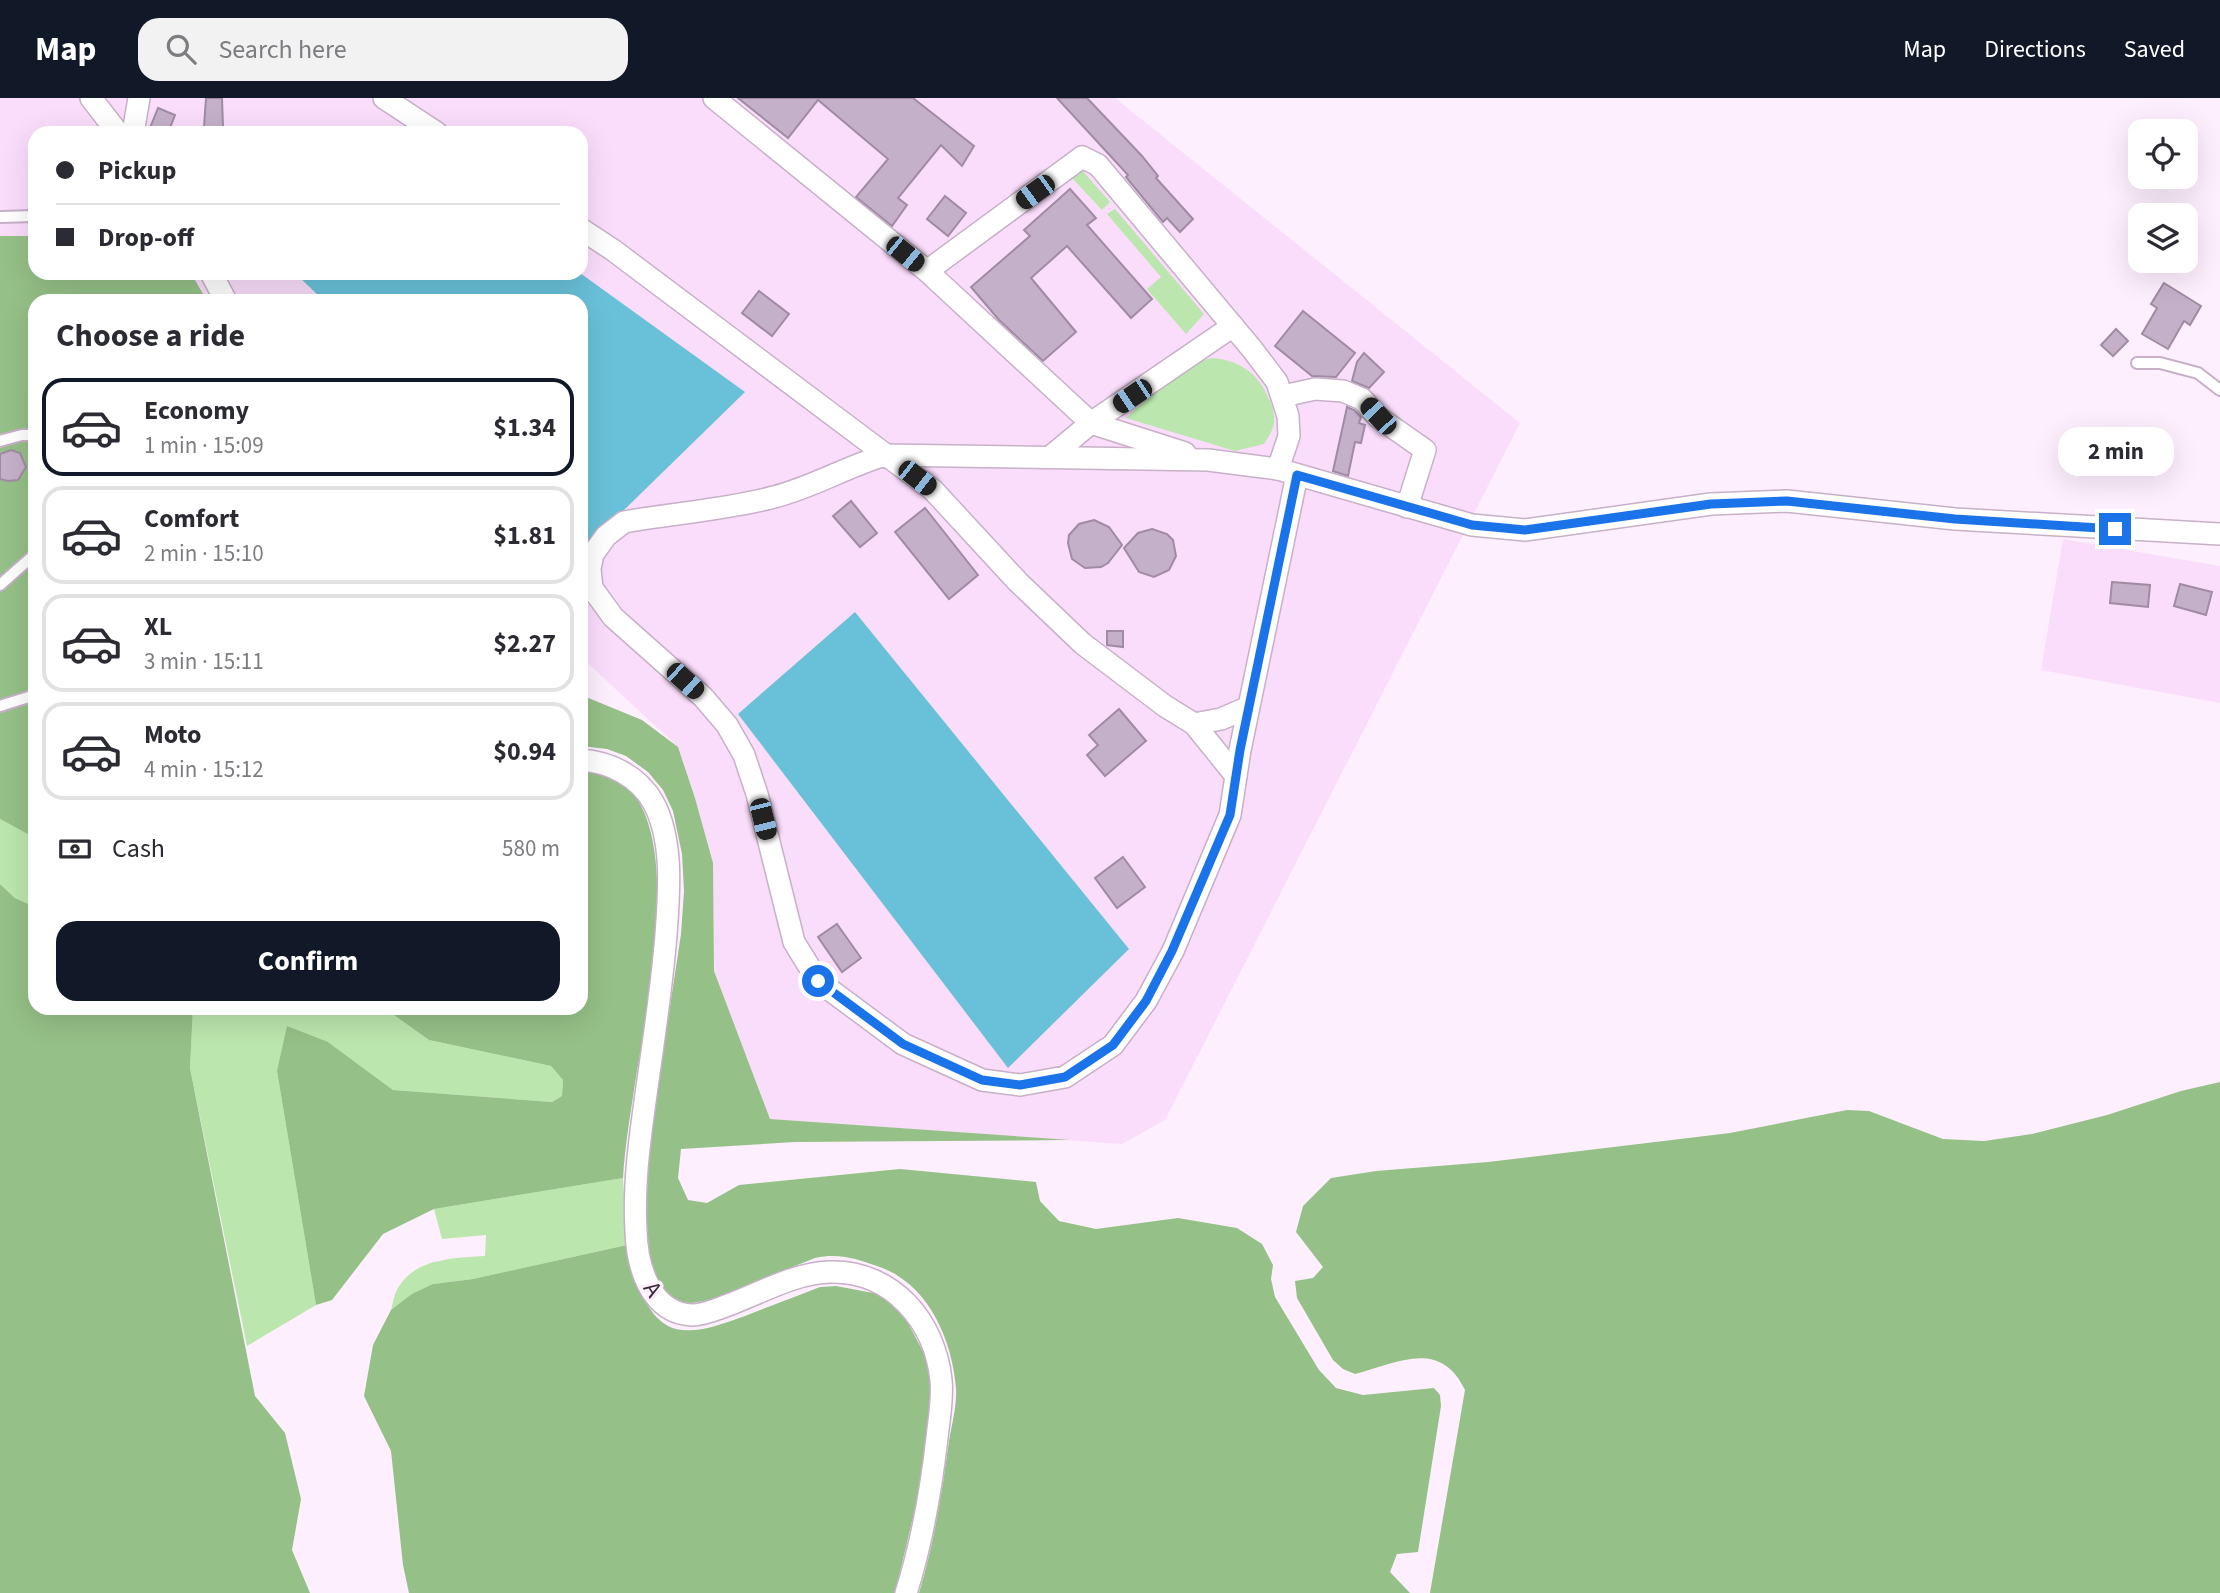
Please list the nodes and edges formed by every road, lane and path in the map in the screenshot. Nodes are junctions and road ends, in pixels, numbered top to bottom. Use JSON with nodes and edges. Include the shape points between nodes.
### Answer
{"nodes":[{"id":1,"x":91,"y":98,"type":"edge"},
{"id":2,"x":139,"y":98,"type":"edge"},
{"id":3,"x":384,"y":98,"type":"edge"},
{"id":4,"x":714,"y":98,"type":"edge"},
{"id":5,"x":113,"y":126,"type":"edge"},
{"id":6,"x":134,"y":126,"type":"edge"},
{"id":7,"x":426,"y":126,"type":"edge"},
{"id":8,"x":28,"y":216,"type":"edge"},
{"id":9,"x":0,"y":217,"type":"edge"},
{"id":10,"x":588,"y":234,"type":"edge"},
{"id":11,"x":927,"y":271,"type":"junction"},
{"id":12,"x":1233,"y":326,"type":"junction"},
{"id":13,"x":2137,"y":363,"type":"dead end"},
{"id":14,"x":2220,"y":390,"type":"edge"},
{"id":15,"x":1283,"y":396,"type":"junction"},
{"id":16,"x":1091,"y":424,"type":"junction"},
{"id":17,"x":28,"y":435,"type":"edge"},
{"id":18,"x":0,"y":441,"type":"edge"},
{"id":19,"x":886,"y":455,"type":"junction"},
{"id":20,"x":1050,"y":457,"type":"junction"},
{"id":21,"x":1208,"y":460,"type":"junction"},
{"id":22,"x":1288,"y":472,"type":"junction"},
{"id":23,"x":1406,"y":507,"type":"junction"},
{"id":24,"x":2220,"y":534,"type":"edge"},
{"id":25,"x":28,"y":560,"type":"edge"},
{"id":26,"x":0,"y":585,"type":"edge"},
{"id":27,"x":28,"y":697,"type":"edge"},
{"id":28,"x":0,"y":706,"type":"edge"},
{"id":29,"x":1249,"y":706,"type":"junction"},
{"id":30,"x":1194,"y":724,"type":"junction"},
{"id":31,"x":588,"y":761,"type":"edge"},
{"id":32,"x":1236,"y":776,"type":"junction"},
{"id":33,"x":906,"y":1593,"type":"edge"}],
"edges":[{"from":1,"to":5,"type":"street"},
{"from":2,"to":6,"type":"street"},
{"from":3,"to":7,"type":"street"},
{"from":4,"to":11,"type":"street"},
{"from":8,"to":9,"type":"lane"},
{"from":10,"to":19,"type":"street"},
{"from":11,"to":12,"type":"street","via":[[1082,157],[1098,165]]},
{"from":11,"to":16,"type":"street"},
{"from":12,"to":15,"type":"street"},
{"from":12,"to":16,"type":"street"},
{"from":13,"to":14,"type":"lane","via":[[2160,363],[2198,373]]},
{"from":15,"to":22,"type":"street"},
{"from":15,"to":23,"type":"street","via":[[1315,389],[1343,391],[1362,399],[1425,450]]},
{"from":16,"to":20,"type":"street"},
{"from":16,"to":21,"type":"street"},
{"from":17,"to":18,"type":"lane"},
{"from":19,"to":20,"type":"street"},
{"from":19,"to":30,"type":"street","via":[[933,491],[1083,644]]},
{"from":19,"to":32,"type":"street","via":[[773,498],[624,522],[599,545],[590,569],[598,599],[703,697],[744,755],[794,942],[818,981],[903,1044],[982,1080],[1020,1085],[1065,1077],[1113,1045],[1146,1001],[1230,815]]},
{"from":20,"to":21,"type":"street"},
{"from":21,"to":22,"type":"street"},
{"from":22,"to":23,"type":"street"},
{"from":22,"to":29,"type":"street"},
{"from":23,"to":24,"type":"street","via":[[1472,525],[1525,530],[1711,504],[1787,501],[1955,519]]},
{"from":25,"to":26,"type":"lane"},
{"from":27,"to":28,"type":"lane"},
{"from":29,"to":30,"type":"street","via":[[1221,719]]},
{"from":29,"to":32,"type":"street"},
{"from":30,"to":32,"type":"street"},
{"from":31,"to":33,"type":"street","name":"A","via":[[620,769],[653,801],[668,857],[661,992],[636,1166],[636,1232],[642,1271],[663,1304],[693,1315],[834,1271],[887,1286],[904,1298],[936,1356],[942,1396],[932,1487]]}]}
